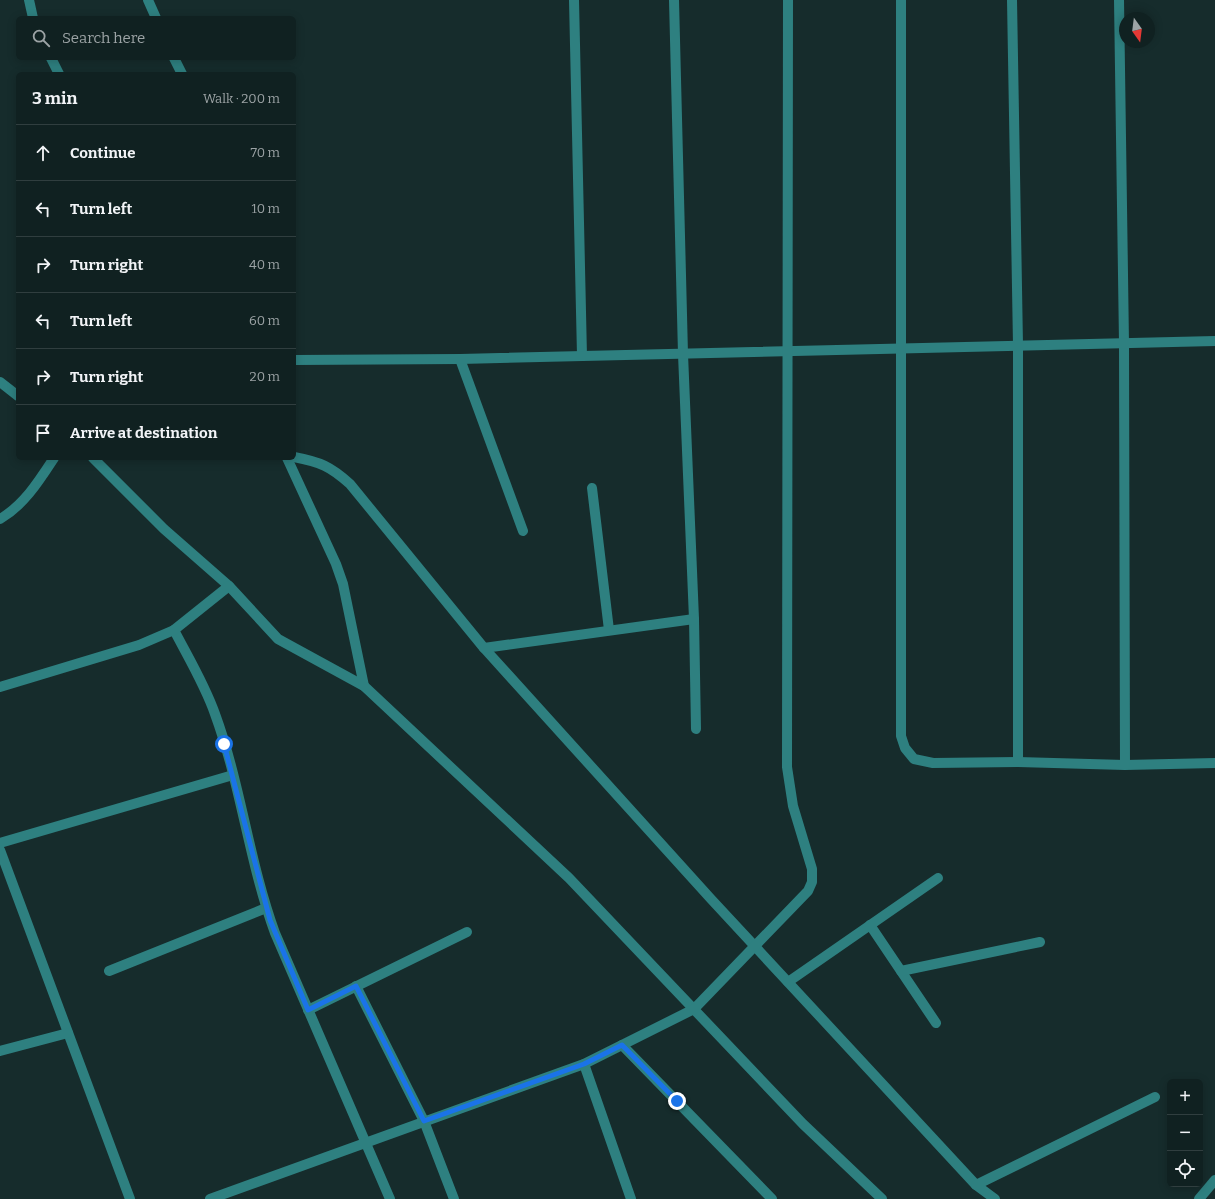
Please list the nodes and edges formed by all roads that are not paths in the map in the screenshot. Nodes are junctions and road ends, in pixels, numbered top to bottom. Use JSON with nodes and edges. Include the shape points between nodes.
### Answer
{"nodes":[{"id":1,"x":29,"y":0,"type":"edge"},
{"id":2,"x":148,"y":0,"type":"edge"},
{"id":3,"x":574,"y":0,"type":"edge"},
{"id":4,"x":674,"y":0,"type":"edge"},
{"id":5,"x":788,"y":0,"type":"edge"},
{"id":6,"x":900,"y":0,"type":"edge"},
{"id":7,"x":1012,"y":0,"type":"edge"},
{"id":8,"x":1119,"y":0,"type":"edge"},
{"id":9,"x":33,"y":16,"type":"edge"},
{"id":10,"x":155,"y":16,"type":"edge"},
{"id":11,"x":52,"y":60,"type":"edge"},
{"id":12,"x":175,"y":60,"type":"edge"},
{"id":13,"x":58,"y":72,"type":"edge"},
{"id":14,"x":181,"y":72,"type":"edge"},
{"id":15,"x":1215,"y":341,"type":"edge"},
{"id":16,"x":1124,"y":343,"type":"junction"},
{"id":17,"x":1018,"y":345,"type":"junction"},
{"id":18,"x":900,"y":349,"type":"junction"},
{"id":19,"x":787,"y":351,"type":"junction"},
{"id":20,"x":683,"y":354,"type":"junction"},
{"id":21,"x":582,"y":356,"type":"junction"},
{"id":22,"x":460,"y":359,"type":"junction"},
{"id":23,"x":296,"y":360,"type":"edge"},
{"id":24,"x":0,"y":382,"type":"edge"},
{"id":25,"x":16,"y":394,"type":"edge"},
{"id":26,"x":296,"y":457,"type":"edge"},
{"id":27,"x":53,"y":460,"type":"edge"},
{"id":28,"x":95,"y":460,"type":"edge"},
{"id":29,"x":288,"y":460,"type":"edge"},
{"id":30,"x":592,"y":488,"type":"dead end"},
{"id":31,"x":0,"y":519,"type":"edge"},
{"id":32,"x":523,"y":531,"type":"dead end"},
{"id":33,"x":229,"y":586,"type":"junction"},
{"id":34,"x":694,"y":619,"type":"junction"},
{"id":35,"x":174,"y":630,"type":"junction"},
{"id":36,"x":609,"y":630,"type":"junction"},
{"id":37,"x":484,"y":648,"type":"junction"},
{"id":38,"x":364,"y":686,"type":"junction"},
{"id":39,"x":0,"y":687,"type":"edge"},
{"id":40,"x":696,"y":728,"type":"dead end"},
{"id":41,"x":1018,"y":762,"type":"junction"},
{"id":42,"x":1215,"y":763,"type":"edge"},
{"id":43,"x":1125,"y":765,"type":"junction"},
{"id":44,"x":233,"y":774,"type":"junction"},
{"id":45,"x":0,"y":843,"type":"edge"},
{"id":46,"x":0,"y":850,"type":"edge"},
{"id":47,"x":938,"y":878,"type":"dead end"},
{"id":48,"x":266,"y":908,"type":"junction"},
{"id":49,"x":870,"y":925,"type":"junction"},
{"id":50,"x":467,"y":932,"type":"dead end"},
{"id":51,"x":1040,"y":942,"type":"dead end"},
{"id":52,"x":754,"y":946,"type":"junction"},
{"id":53,"x":109,"y":971,"type":"dead end"},
{"id":54,"x":900,"y":971,"type":"junction"},
{"id":55,"x":788,"y":982,"type":"junction"},
{"id":56,"x":356,"y":986,"type":"junction"},
{"id":57,"x":694,"y":1009,"type":"junction"},
{"id":58,"x":308,"y":1010,"type":"junction"},
{"id":59,"x":936,"y":1023,"type":"dead end"},
{"id":60,"x":68,"y":1033,"type":"junction"},
{"id":61,"x":622,"y":1045,"type":"junction"},
{"id":62,"x":0,"y":1051,"type":"edge"},
{"id":63,"x":584,"y":1064,"type":"junction"},
{"id":64,"x":1155,"y":1097,"type":"dead end"},
{"id":65,"x":424,"y":1121,"type":"junction"},
{"id":66,"x":365,"y":1142,"type":"junction"},
{"id":67,"x":1215,"y":1180,"type":"edge"},
{"id":68,"x":976,"y":1185,"type":"junction"},
{"id":69,"x":130,"y":1199,"type":"edge"},
{"id":70,"x":210,"y":1199,"type":"edge"},
{"id":71,"x":390,"y":1199,"type":"edge"},
{"id":72,"x":454,"y":1199,"type":"edge"},
{"id":73,"x":632,"y":1199,"type":"edge"},
{"id":74,"x":772,"y":1199,"type":"edge"},
{"id":75,"x":882,"y":1199,"type":"edge"},
{"id":76,"x":995,"y":1199,"type":"edge"},
{"id":77,"x":1199,"y":1199,"type":"edge"}],
"edges":[{"from":1,"to":9,"type":"street"},
{"from":2,"to":10,"type":"street"},
{"from":3,"to":21,"type":"street"},
{"from":4,"to":20,"type":"street"},
{"from":5,"to":19,"type":"street"},
{"from":6,"to":18,"type":"street"},
{"from":7,"to":17,"type":"street"},
{"from":8,"to":16,"type":"street"},
{"from":11,"to":13,"type":"street"},
{"from":12,"to":14,"type":"street"},
{"from":15,"to":16,"type":"street"},
{"from":16,"to":17,"type":"street"},
{"from":16,"to":43,"type":"street"},
{"from":17,"to":18,"type":"street"},
{"from":17,"to":41,"type":"street"},
{"from":18,"to":19,"type":"street"},
{"from":18,"to":41,"type":"street","via":[[901,736],[905,748],[914,759],[932,763]]},
{"from":19,"to":20,"type":"street"},
{"from":19,"to":52,"type":"street","via":[[786,767],[793,806],[812,869],[812,882],[808,891]]},
{"from":20,"to":21,"type":"street"},
{"from":20,"to":34,"type":"street"},
{"from":21,"to":22,"type":"street"},
{"from":22,"to":23,"type":"street"},
{"from":22,"to":32,"type":"street"},
{"from":24,"to":25,"type":"street"},
{"from":26,"to":37,"type":"street","via":[[319,462],[337,472],[350,484]]},
{"from":27,"to":31,"type":"street","via":[[28,496]]},
{"from":28,"to":33,"type":"street","via":[[164,529]]},
{"from":29,"to":38,"type":"street","via":[[338,570]]},
{"from":30,"to":36,"type":"street"},
{"from":33,"to":35,"type":"street"},
{"from":33,"to":38,"type":"street","via":[[278,639]]},
{"from":34,"to":36,"type":"street"},
{"from":34,"to":40,"type":"street"},
{"from":35,"to":39,"type":"street","via":[[139,646]]},
{"from":35,"to":44,"type":"street","via":[[216,714]]},
{"from":36,"to":37,"type":"street"},
{"from":37,"to":52,"type":"street"},
{"from":38,"to":57,"type":"street","via":[[569,878]]},
{"from":41,"to":43,"type":"street"},
{"from":42,"to":43,"type":"street"},
{"from":44,"to":45,"type":"street"},
{"from":44,"to":48,"type":"street"},
{"from":46,"to":60,"type":"street"},
{"from":47,"to":49,"type":"street"},
{"from":48,"to":53,"type":"street"},
{"from":48,"to":58,"type":"street"},
{"from":49,"to":54,"type":"street"},
{"from":49,"to":55,"type":"street"},
{"from":50,"to":56,"type":"street"},
{"from":51,"to":54,"type":"street"},
{"from":52,"to":55,"type":"street"},
{"from":52,"to":57,"type":"street"},
{"from":54,"to":59,"type":"street"},
{"from":55,"to":68,"type":"street"},
{"from":56,"to":58,"type":"street"},
{"from":56,"to":65,"type":"street"},
{"from":57,"to":61,"type":"street"},
{"from":57,"to":75,"type":"street","via":[[804,1124]]},
{"from":58,"to":66,"type":"street"},
{"from":60,"to":62,"type":"street"},
{"from":60,"to":69,"type":"street"},
{"from":61,"to":63,"type":"street"},
{"from":61,"to":74,"type":"street"},
{"from":63,"to":65,"type":"street"},
{"from":63,"to":73,"type":"street"},
{"from":64,"to":68,"type":"street"},
{"from":65,"to":66,"type":"street"},
{"from":65,"to":72,"type":"street"},
{"from":66,"to":70,"type":"street"},
{"from":66,"to":71,"type":"street"},
{"from":67,"to":77,"type":"street"},
{"from":68,"to":76,"type":"street"}]}
